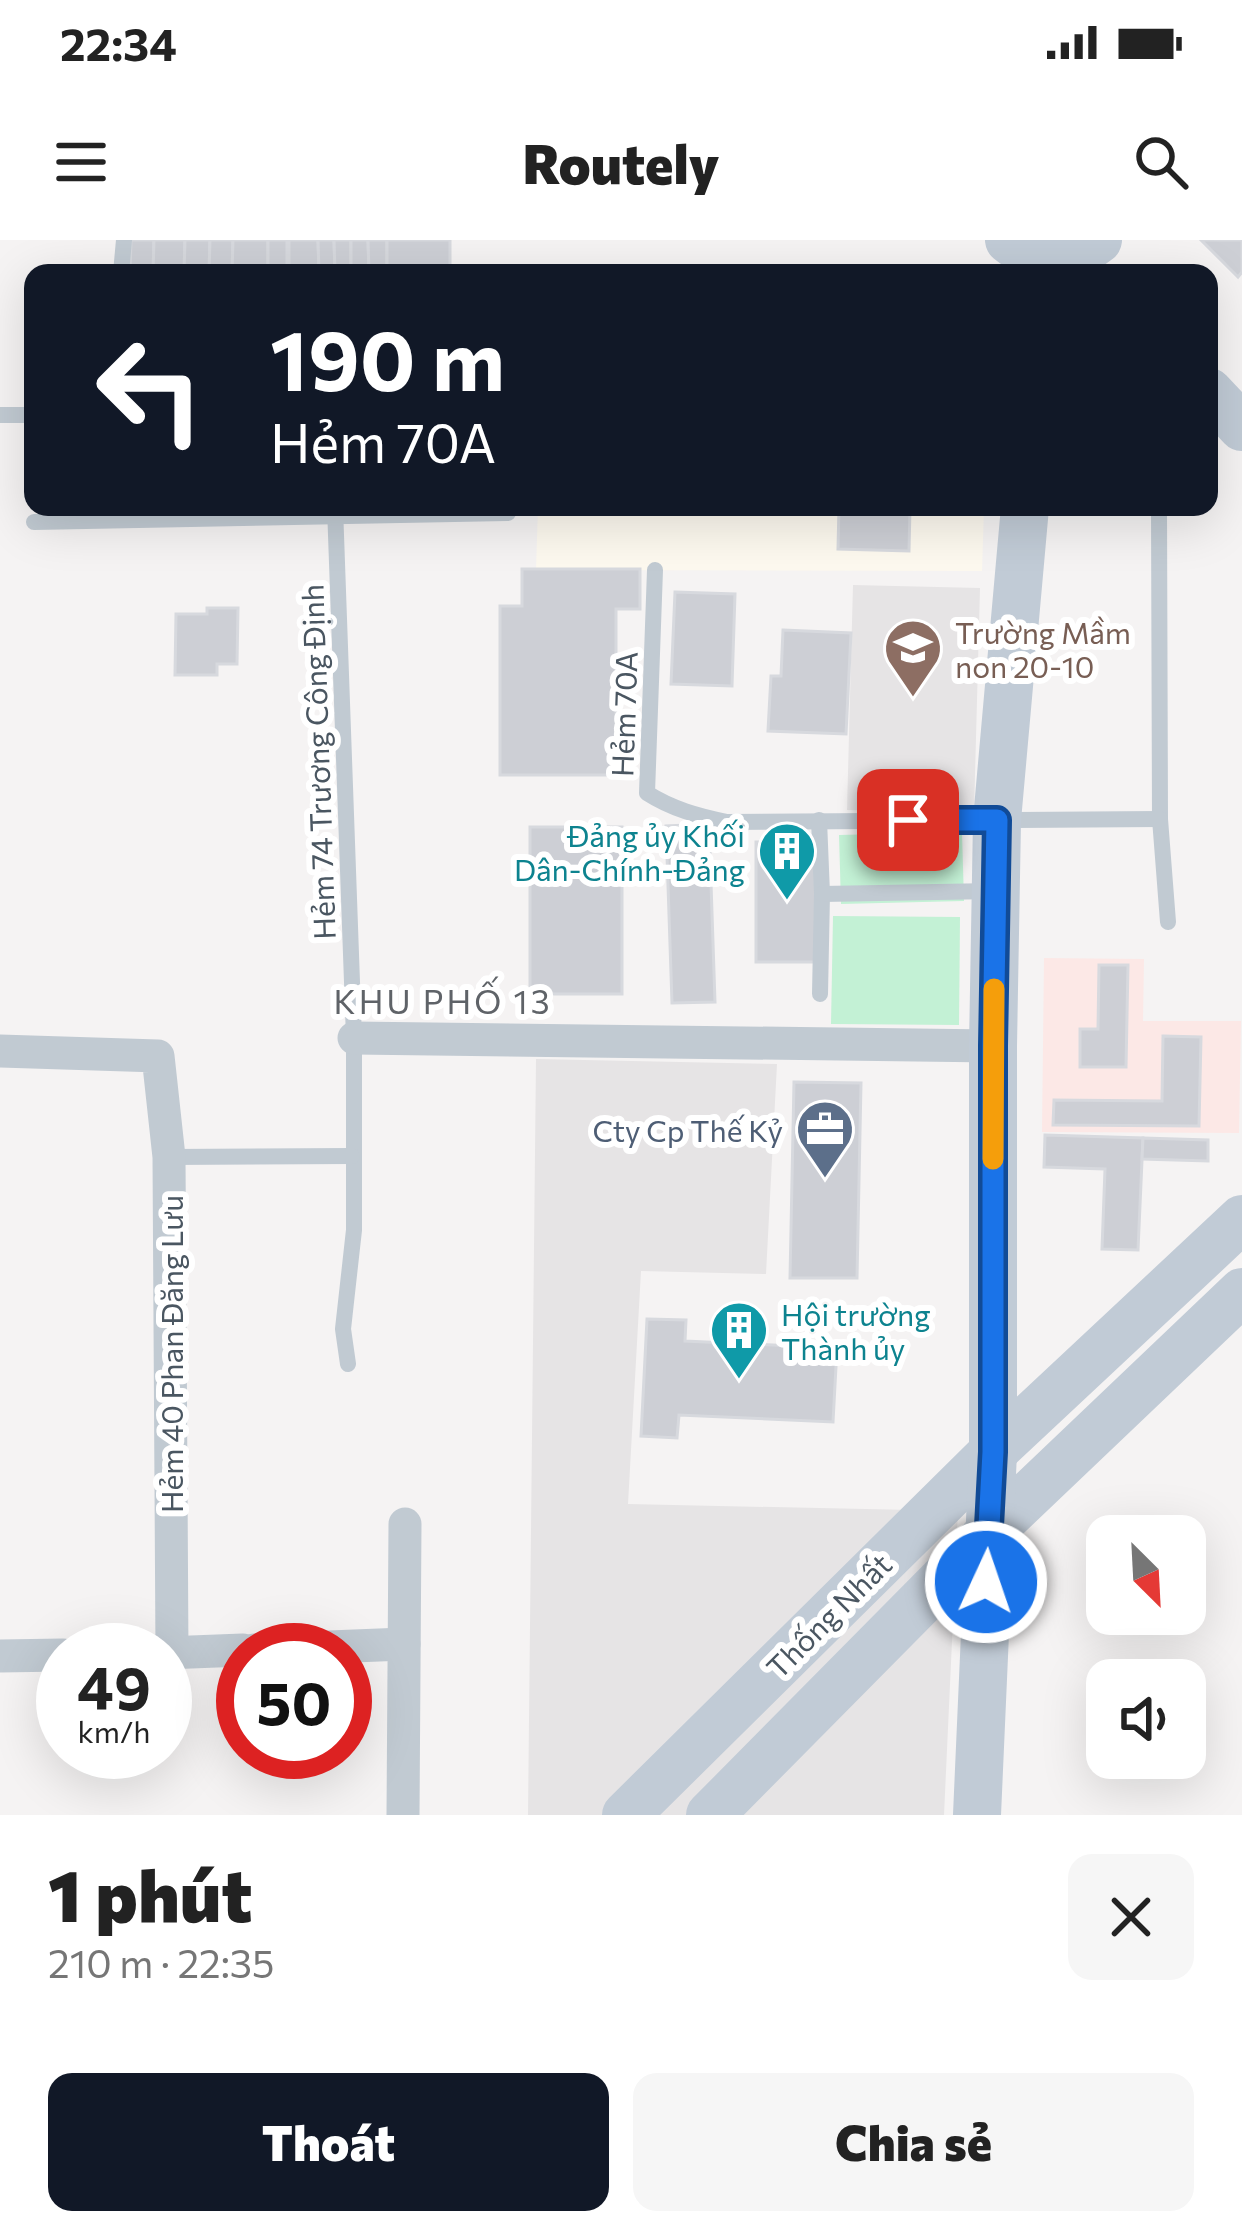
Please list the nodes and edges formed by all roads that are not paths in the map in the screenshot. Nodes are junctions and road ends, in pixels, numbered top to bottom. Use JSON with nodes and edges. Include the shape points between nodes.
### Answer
{"nodes":[{"id":1,"x":1218,"y":402,"type":"edge"},
{"id":2,"x":1242,"y":427,"type":"edge"},
{"id":3,"x":117,"y":516,"type":"edge"},
{"id":4,"x":335,"y":516,"type":"edge"},
{"id":5,"x":1023,"y":516,"type":"edge"},
{"id":6,"x":1159,"y":516,"type":"edge"},
{"id":7,"x":34,"y":522,"type":"dead end"},
{"id":8,"x":656,"y":570,"type":"dead end"},
{"id":9,"x":1160,"y":819,"type":"junction"},
{"id":10,"x":819,"y":820,"type":"junction"},
{"id":11,"x":997,"y":820,"type":"junction"},
{"id":12,"x":995,"y":891,"type":"junction"},
{"id":13,"x":822,"y":893,"type":"junction"},
{"id":14,"x":1168,"y":922,"type":"dead end"},
{"id":15,"x":820,"y":994,"type":"dead end"},
{"id":16,"x":354,"y":1038,"type":"junction"},
{"id":17,"x":993,"y":1046,"type":"junction"},
{"id":18,"x":0,"y":1051,"type":"edge"},
{"id":19,"x":352,"y":1156,"type":"junction"},
{"id":20,"x":169,"y":1157,"type":"junction"},
{"id":21,"x":1242,"y":1219,"type":"edge"},
{"id":22,"x":1242,"y":1292,"type":"edge"},
{"id":23,"x":348,"y":1364,"type":"dead end"},
{"id":24,"x":993,"y":1452,"type":"junction"},
{"id":25,"x":405,"y":1524,"type":"dead end"},
{"id":26,"x":987,"y":1535,"type":"junction"},
{"id":27,"x":168,"y":1623,"type":"edge"},
{"id":28,"x":404,"y":1644,"type":"junction"},
{"id":29,"x":372,"y":1645,"type":"edge"},
{"id":30,"x":36,"y":1655,"type":"edge"},
{"id":31,"x":0,"y":1656,"type":"edge"},
{"id":32,"x":404,"y":1815,"type":"edge"},
{"id":33,"x":626,"y":1815,"type":"edge"},
{"id":34,"x":710,"y":1815,"type":"edge"},
{"id":35,"x":976,"y":1815,"type":"edge"}],
"edges":[{"from":1,"to":2,"type":"main road"},
{"from":3,"to":7,"type":"lane"},
{"from":4,"to":16,"type":"lane","name":"Hẻm 74 Trương Công Định"},
{"from":5,"to":11,"type":"main road"},
{"from":6,"to":9,"type":"lane"},
{"from":8,"to":10,"type":"lane","name":"Hẻm 70A","via":[[647,793],[727,822]]},
{"from":9,"to":11,"type":"lane","name":"Hẻm 70A"},
{"from":9,"to":14,"type":"lane"},
{"from":10,"to":11,"type":"lane","name":"Hẻm 70A"},
{"from":10,"to":13,"type":"lane"},
{"from":11,"to":12,"type":"main road"},
{"from":12,"to":13,"type":"lane"},
{"from":12,"to":17,"type":"main road"},
{"from":13,"to":15,"type":"lane"},
{"from":16,"to":17,"type":"street"},
{"from":16,"to":19,"type":"lane","name":"Hẻm 74 Trương Công Định"},
{"from":17,"to":24,"type":"main road"},
{"from":18,"to":20,"type":"street","name":"Hẻm 40 Phan Đăng Lưu","via":[[158,1056]]},
{"from":19,"to":20,"type":"lane"},
{"from":19,"to":23,"type":"lane","name":"Hẻm 74 Trương Công Định"},
{"from":20,"to":27,"type":"street","name":"Hẻm 40 Phan Đăng Lưu"},
{"from":21,"to":24,"type":"main road","name":"Thống Nhất"},
{"from":22,"to":26,"type":"main road","name":"Thống Nhất"},
{"from":24,"to":26,"type":"main road"},
{"from":24,"to":33,"type":"main road","name":"Thống Nhất"},
{"from":25,"to":28,"type":"street"},
{"from":26,"to":34,"type":"main road","name":"Thống Nhất"},
{"from":26,"to":35,"type":"main road"},
{"from":28,"to":29,"type":"street"},
{"from":28,"to":32,"type":"street"},
{"from":30,"to":31,"type":"street"}]}
